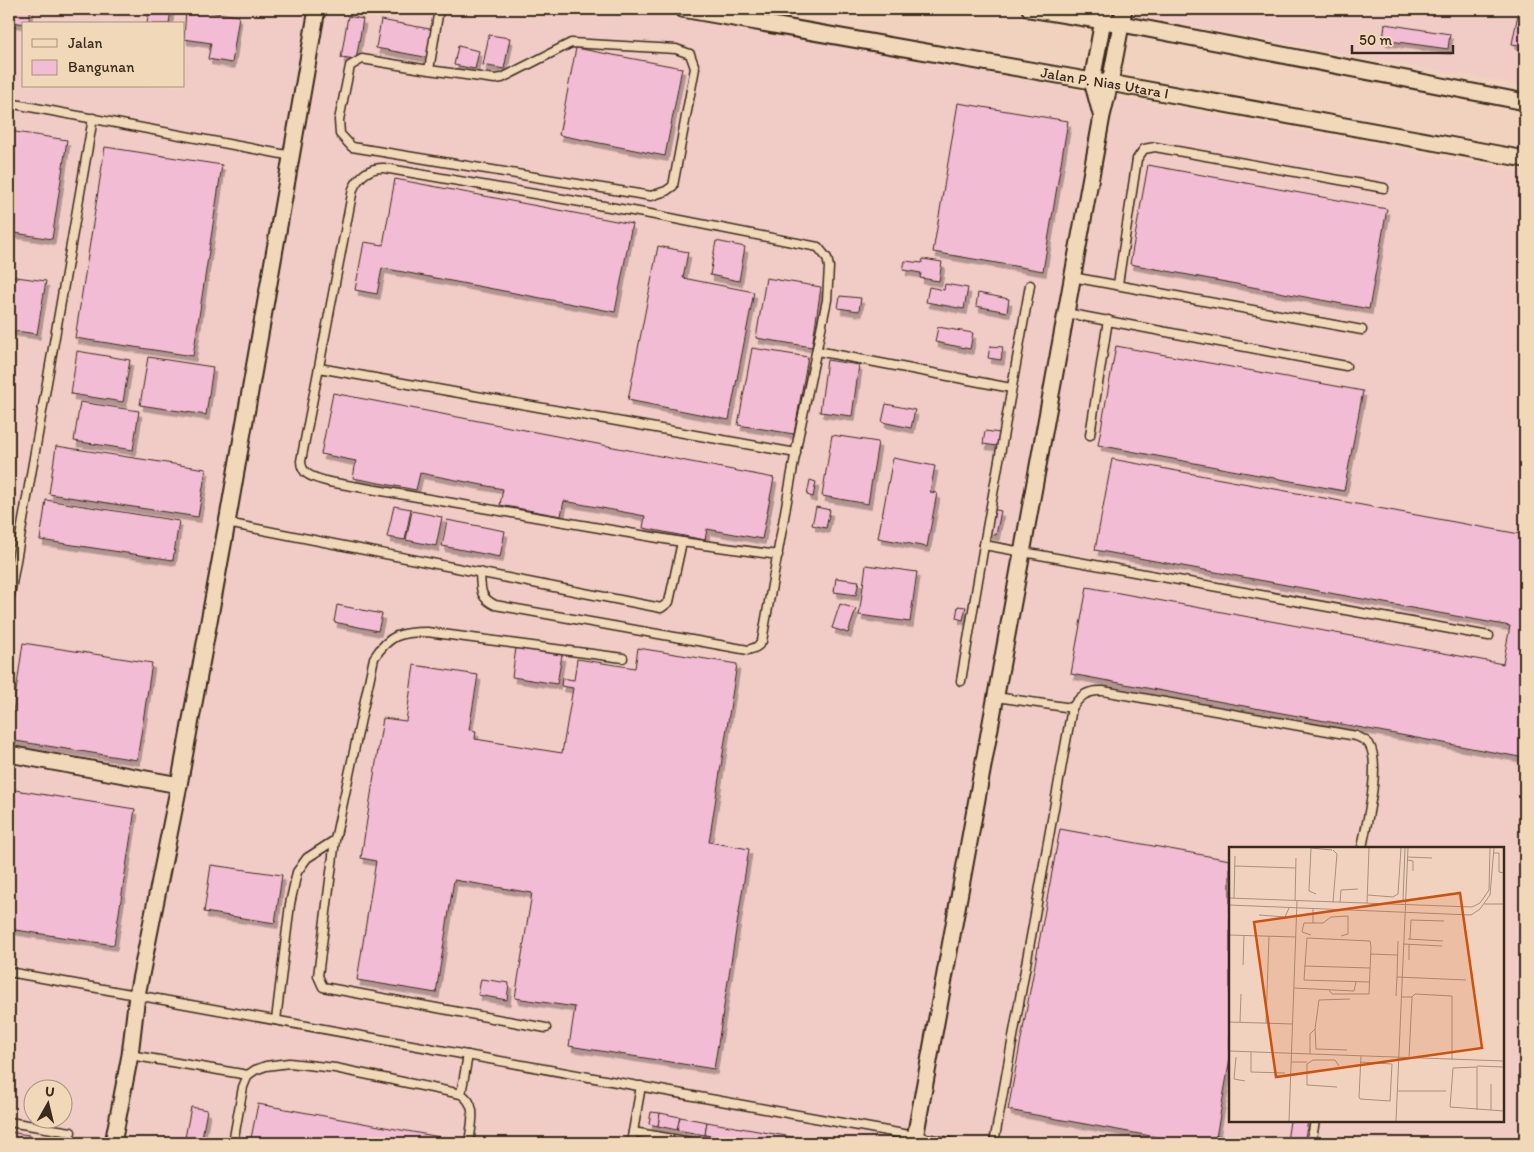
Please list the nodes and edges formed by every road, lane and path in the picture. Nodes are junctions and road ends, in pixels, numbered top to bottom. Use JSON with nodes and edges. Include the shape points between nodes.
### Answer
{"nodes":[{"id":1,"x":317,"y":9,"type":"edge"},
{"id":2,"x":439,"y":9,"type":"edge"},
{"id":3,"x":682,"y":9,"type":"edge"},
{"id":4,"x":1030,"y":9,"type":"edge"},
{"id":5,"x":1104,"y":15,"type":"edge"},
{"id":6,"x":1123,"y":16,"type":"edge"},
{"id":7,"x":430,"y":70,"type":"junction"},
{"id":8,"x":1092,"y":81,"type":"junction"},
{"id":9,"x":1110,"y":82,"type":"junction"},
{"id":10,"x":1525,"y":102,"type":"edge"},
{"id":11,"x":9,"y":103,"type":"edge"},
{"id":12,"x":1102,"y":116,"type":"junction"},
{"id":13,"x":94,"y":118,"type":"junction"},
{"id":14,"x":292,"y":156,"type":"junction"},
{"id":15,"x":1525,"y":159,"type":"edge"},
{"id":16,"x":1384,"y":188,"type":"dead end"},
{"id":17,"x":1072,"y":277,"type":"junction"},
{"id":18,"x":1118,"y":284,"type":"junction"},
{"id":19,"x":1030,"y":285,"type":"dead end"},
{"id":20,"x":1066,"y":313,"type":"junction"},
{"id":21,"x":1108,"y":320,"type":"junction"},
{"id":22,"x":1362,"y":330,"type":"dead end"},
{"id":23,"x":817,"y":351,"type":"junction"},
{"id":24,"x":1346,"y":366,"type":"dead end"},
{"id":25,"x":319,"y":368,"type":"junction"},
{"id":26,"x":1012,"y":388,"type":"junction"},
{"id":27,"x":1090,"y":435,"type":"dead end"},
{"id":28,"x":796,"y":453,"type":"junction"},
{"id":29,"x":227,"y":523,"type":"junction"},
{"id":30,"x":682,"y":542,"type":"junction"},
{"id":31,"x":984,"y":545,"type":"junction"},
{"id":32,"x":1022,"y":553,"type":"junction"},
{"id":33,"x":778,"y":555,"type":"junction"},
{"id":34,"x":480,"y":572,"type":"junction"},
{"id":35,"x":9,"y":601,"type":"edge"},
{"id":36,"x":1489,"y":636,"type":"dead end"},
{"id":37,"x":623,"y":658,"type":"dead end"},
{"id":38,"x":961,"y":681,"type":"dead end"},
{"id":39,"x":996,"y":697,"type":"junction"},
{"id":40,"x":1072,"y":708,"type":"junction"},
{"id":41,"x":9,"y":754,"type":"edge"},
{"id":42,"x":179,"y":785,"type":"junction"},
{"id":43,"x":335,"y":840,"type":"junction"},
{"id":44,"x":1362,"y":847,"type":"edge"},
{"id":45,"x":9,"y":972,"type":"edge"},
{"id":46,"x":138,"y":995,"type":"junction"},
{"id":47,"x":276,"y":1020,"type":"junction"},
{"id":48,"x":546,"y":1028,"type":"dead end"},
{"id":49,"x":130,"y":1055,"type":"junction"},
{"id":50,"x":468,"y":1055,"type":"junction"},
{"id":51,"x":248,"y":1075,"type":"junction"},
{"id":52,"x":641,"y":1086,"type":"junction"},
{"id":53,"x":461,"y":1094,"type":"junction"},
{"id":54,"x":9,"y":1122,"type":"edge"},
{"id":55,"x":1315,"y":1122,"type":"edge"},
{"id":56,"x":71,"y":1132,"type":"dead end"},
{"id":57,"x":633,"y":1132,"type":"junction"},
{"id":58,"x":470,"y":1136,"type":"dead end"},
{"id":59,"x":915,"y":1140,"type":"edge"},
{"id":60,"x":113,"y":1143,"type":"edge"},
{"id":61,"x":232,"y":1143,"type":"edge"},
{"id":62,"x":631,"y":1143,"type":"edge"},
{"id":63,"x":696,"y":1143,"type":"edge"},
{"id":64,"x":954,"y":1143,"type":"edge"},
{"id":65,"x":994,"y":1143,"type":"edge"},
{"id":66,"x":1311,"y":1143,"type":"edge"}],
"edges":[{"from":1,"to":14,"type":"street"},
{"from":2,"to":7,"type":"lane"},
{"from":3,"to":8,"type":"street","name":"Jalan P. Nias Utara I"},
{"from":4,"to":5,"type":"street"},
{"from":5,"to":6,"type":"street"},
{"from":5,"to":8,"type":"street"},
{"from":6,"to":9,"type":"street"},
{"from":6,"to":10,"type":"street"},
{"from":7,"to":7,"type":"lane","via":[[502,78],[571,43],[676,49],[690,54],[695,68],[673,186],[650,196],[352,147],[345,142],[340,134],[339,120],[350,66],[362,59]]},
{"from":8,"to":9,"type":"street","name":"Jalan P. Nias Utara I"},
{"from":8,"to":12,"type":"street"},
{"from":9,"to":12,"type":"street"},
{"from":9,"to":15,"type":"street","name":"Jalan P. Nias Utara I"},
{"from":11,"to":13,"type":"lane"},
{"from":12,"to":17,"type":"street"},
{"from":13,"to":14,"type":"lane"},
{"from":13,"to":35,"type":"lane"},
{"from":14,"to":29,"type":"street"},
{"from":16,"to":18,"type":"lane","via":[[1155,147],[1144,149],[1138,159]]},
{"from":17,"to":18,"type":"lane"},
{"from":17,"to":20,"type":"street"},
{"from":18,"to":22,"type":"lane"},
{"from":19,"to":26,"type":"lane"},
{"from":20,"to":21,"type":"lane"},
{"from":20,"to":32,"type":"street"},
{"from":21,"to":24,"type":"lane"},
{"from":21,"to":27,"type":"lane"},
{"from":23,"to":25,"type":"lane","via":[[829,267],[827,258],[818,247],[650,214],[377,168],[361,177],[353,189]]},
{"from":23,"to":26,"type":"lane"},
{"from":23,"to":28,"type":"lane"},
{"from":25,"to":28,"type":"lane"},
{"from":25,"to":30,"type":"lane","via":[[301,460],[302,468],[310,476],[328,482]]},
{"from":26,"to":31,"type":"lane"},
{"from":28,"to":33,"type":"lane"},
{"from":29,"to":34,"type":"lane"},
{"from":29,"to":42,"type":"street"},
{"from":30,"to":33,"type":"lane"},
{"from":30,"to":34,"type":"lane","via":[[669,602],[661,608]]},
{"from":31,"to":32,"type":"lane"},
{"from":31,"to":38,"type":"lane"},
{"from":32,"to":36,"type":"lane"},
{"from":32,"to":39,"type":"street"},
{"from":33,"to":34,"type":"lane","via":[[762,641],[748,650],[495,605],[482,593]]},
{"from":37,"to":43,"type":"lane","via":[[426,632],[393,637],[374,658]]},
{"from":39,"to":40,"type":"lane"},
{"from":39,"to":59,"type":"street"},
{"from":40,"to":44,"type":"lane","via":[[1086,693],[1103,691],[1364,739],[1370,745],[1374,760]]},
{"from":40,"to":65,"type":"lane"},
{"from":41,"to":42,"type":"street"},
{"from":42,"to":46,"type":"street"},
{"from":43,"to":47,"type":"lane","via":[[307,858],[297,872]]},
{"from":43,"to":48,"type":"lane","via":[[318,976],[323,987]]},
{"from":45,"to":46,"type":"lane"},
{"from":46,"to":47,"type":"lane"},
{"from":46,"to":49,"type":"street"},
{"from":47,"to":50,"type":"lane"},
{"from":49,"to":51,"type":"lane"},
{"from":49,"to":60,"type":"street"},
{"from":50,"to":52,"type":"lane"},
{"from":50,"to":53,"type":"lane"},
{"from":51,"to":53,"type":"lane","via":[[260,1068],[290,1063],[335,1068]]},
{"from":51,"to":61,"type":"lane"},
{"from":52,"to":57,"type":"lane"},
{"from":52,"to":59,"type":"lane"},
{"from":53,"to":58,"type":"lane","via":[[472,1109]]},
{"from":54,"to":56,"type":"lane"},
{"from":55,"to":66,"type":"lane"},
{"from":57,"to":62,"type":"lane"},
{"from":57,"to":63,"type":"lane"},
{"from":59,"to":64,"type":"lane"}]}
